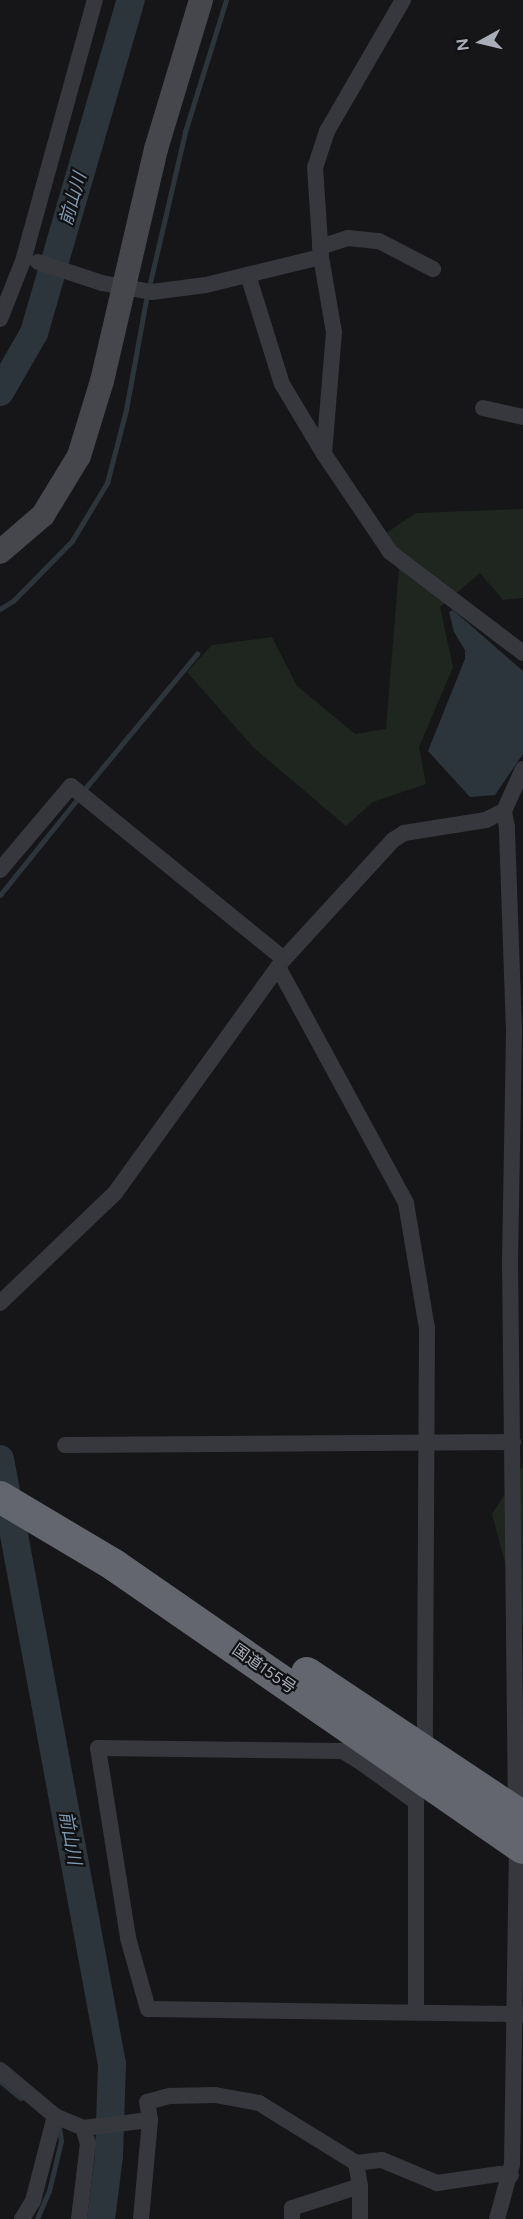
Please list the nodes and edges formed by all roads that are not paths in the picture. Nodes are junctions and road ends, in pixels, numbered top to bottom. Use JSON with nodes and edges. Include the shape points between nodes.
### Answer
{"nodes":[{"id":1,"x":95,"y":0,"type":"edge"},
{"id":2,"x":201,"y":0,"type":"edge"},
{"id":3,"x":403,"y":0,"type":"edge"},
{"id":4,"x":320,"y":247,"type":"junction"},
{"id":5,"x":38,"y":262,"type":"dead end"},
{"id":6,"x":432,"y":262,"type":"dead end"},
{"id":7,"x":248,"y":275,"type":"junction"},
{"id":8,"x":123,"y":288,"type":"junction"},
{"id":9,"x":0,"y":319,"type":"edge"},
{"id":10,"x":483,"y":408,"type":"dead end"},
{"id":11,"x":523,"y":417,"type":"edge"},
{"id":12,"x":324,"y":454,"type":"junction"},
{"id":13,"x":0,"y":552,"type":"edge"},
{"id":14,"x":523,"y":652,"type":"edge"},
{"id":15,"x":523,"y":769,"type":"edge"},
{"id":16,"x":504,"y":810,"type":"junction"},
{"id":17,"x":0,"y":870,"type":"edge"},
{"id":18,"x":281,"y":963,"type":"junction"},
{"id":19,"x":0,"y":1303,"type":"edge"},
{"id":20,"x":513,"y":1442,"type":"junction"},
{"id":21,"x":426,"y":1443,"type":"junction"},
{"id":22,"x":65,"y":1445,"type":"dead end"},
{"id":23,"x":12,"y":1492,"type":"edge"},
{"id":24,"x":418,"y":1749,"type":"junction"},
{"id":25,"x":368,"y":1755,"type":"junction"},
{"id":26,"x":520,"y":1830,"type":"edge"},
{"id":27,"x":416,"y":2012,"type":"junction"},
{"id":28,"x":520,"y":2014,"type":"edge"},
{"id":29,"x":0,"y":2070,"type":"edge"},
{"id":30,"x":55,"y":2116,"type":"junction"},
{"id":31,"x":144,"y":2120,"type":"junction"},
{"id":32,"x":86,"y":2128,"type":"junction"},
{"id":33,"x":356,"y":2163,"type":"junction"},
{"id":34,"x":515,"y":2167,"type":"edge"},
{"id":35,"x":360,"y":2186,"type":"junction"},
{"id":36,"x":22,"y":2219,"type":"edge"},
{"id":37,"x":79,"y":2219,"type":"edge"},
{"id":38,"x":141,"y":2219,"type":"edge"},
{"id":39,"x":292,"y":2219,"type":"edge"},
{"id":40,"x":360,"y":2219,"type":"edge"},
{"id":41,"x":497,"y":2219,"type":"edge"}],
"edges":[{"from":1,"to":9,"type":"street","via":[[23,261]]},
{"from":2,"to":8,"type":"street","via":[[156,149]]},
{"from":3,"to":4,"type":"street","via":[[319,151],[315,189]]},
{"from":4,"to":6,"type":"street","via":[[348,238],[379,241]]},
{"from":4,"to":7,"type":"street"},
{"from":4,"to":12,"type":"street","via":[[334,332]]},
{"from":5,"to":8,"type":"street"},
{"from":7,"to":8,"type":"street","via":[[152,292]]},
{"from":7,"to":12,"type":"street","via":[[282,384]]},
{"from":8,"to":13,"type":"street","via":[[92,421],[79,456],[43,515]]},
{"from":10,"to":11,"type":"street"},
{"from":12,"to":14,"type":"street","via":[[390,552]]},
{"from":15,"to":16,"type":"street"},
{"from":16,"to":18,"type":"street","via":[[486,820],[404,833],[393,840]]},
{"from":16,"to":20,"type":"street","via":[[514,1031]]},
{"from":17,"to":18,"type":"street","via":[[71,786]]},
{"from":18,"to":19,"type":"street","via":[[115,1193]]},
{"from":18,"to":21,"type":"street","via":[[404,1196],[427,1328]]},
{"from":20,"to":21,"type":"street"},
{"from":20,"to":26,"type":"street"},
{"from":21,"to":22,"type":"street"},
{"from":21,"to":24,"type":"street","via":[[424,1736]]},
{"from":23,"to":24,"type":"highway","name":"国道155号","via":[[117,1543]]},
{"from":23,"to":25,"type":"highway","name":"国道155号"},
{"from":24,"to":26,"type":"highway","name":"国道155号"},
{"from":25,"to":26,"type":"highway","name":"国道155号"},
{"from":25,"to":27,"type":"street","via":[[416,1802]]},
{"from":25,"to":27,"type":"street","via":[[343,1751],[98,1748],[128,1938],[148,2009]]},
{"from":26,"to":28,"type":"street"},
{"from":27,"to":28,"type":"street"},
{"from":28,"to":34,"type":"street"},
{"from":29,"to":30,"type":"street"},
{"from":30,"to":32,"type":"street"},
{"from":30,"to":36,"type":"street","via":[[33,2201]]},
{"from":31,"to":32,"type":"street"},
{"from":31,"to":33,"type":"street","via":[[147,2102],[170,2096],[214,2095],[259,2103]]},
{"from":31,"to":38,"type":"street"},
{"from":32,"to":37,"type":"street","via":[[88,2144]]},
{"from":33,"to":34,"type":"street","via":[[382,2160],[437,2183]]},
{"from":33,"to":35,"type":"street"},
{"from":34,"to":41,"type":"street"},
{"from":35,"to":39,"type":"street","via":[[292,2208]]},
{"from":35,"to":40,"type":"street"}]}
